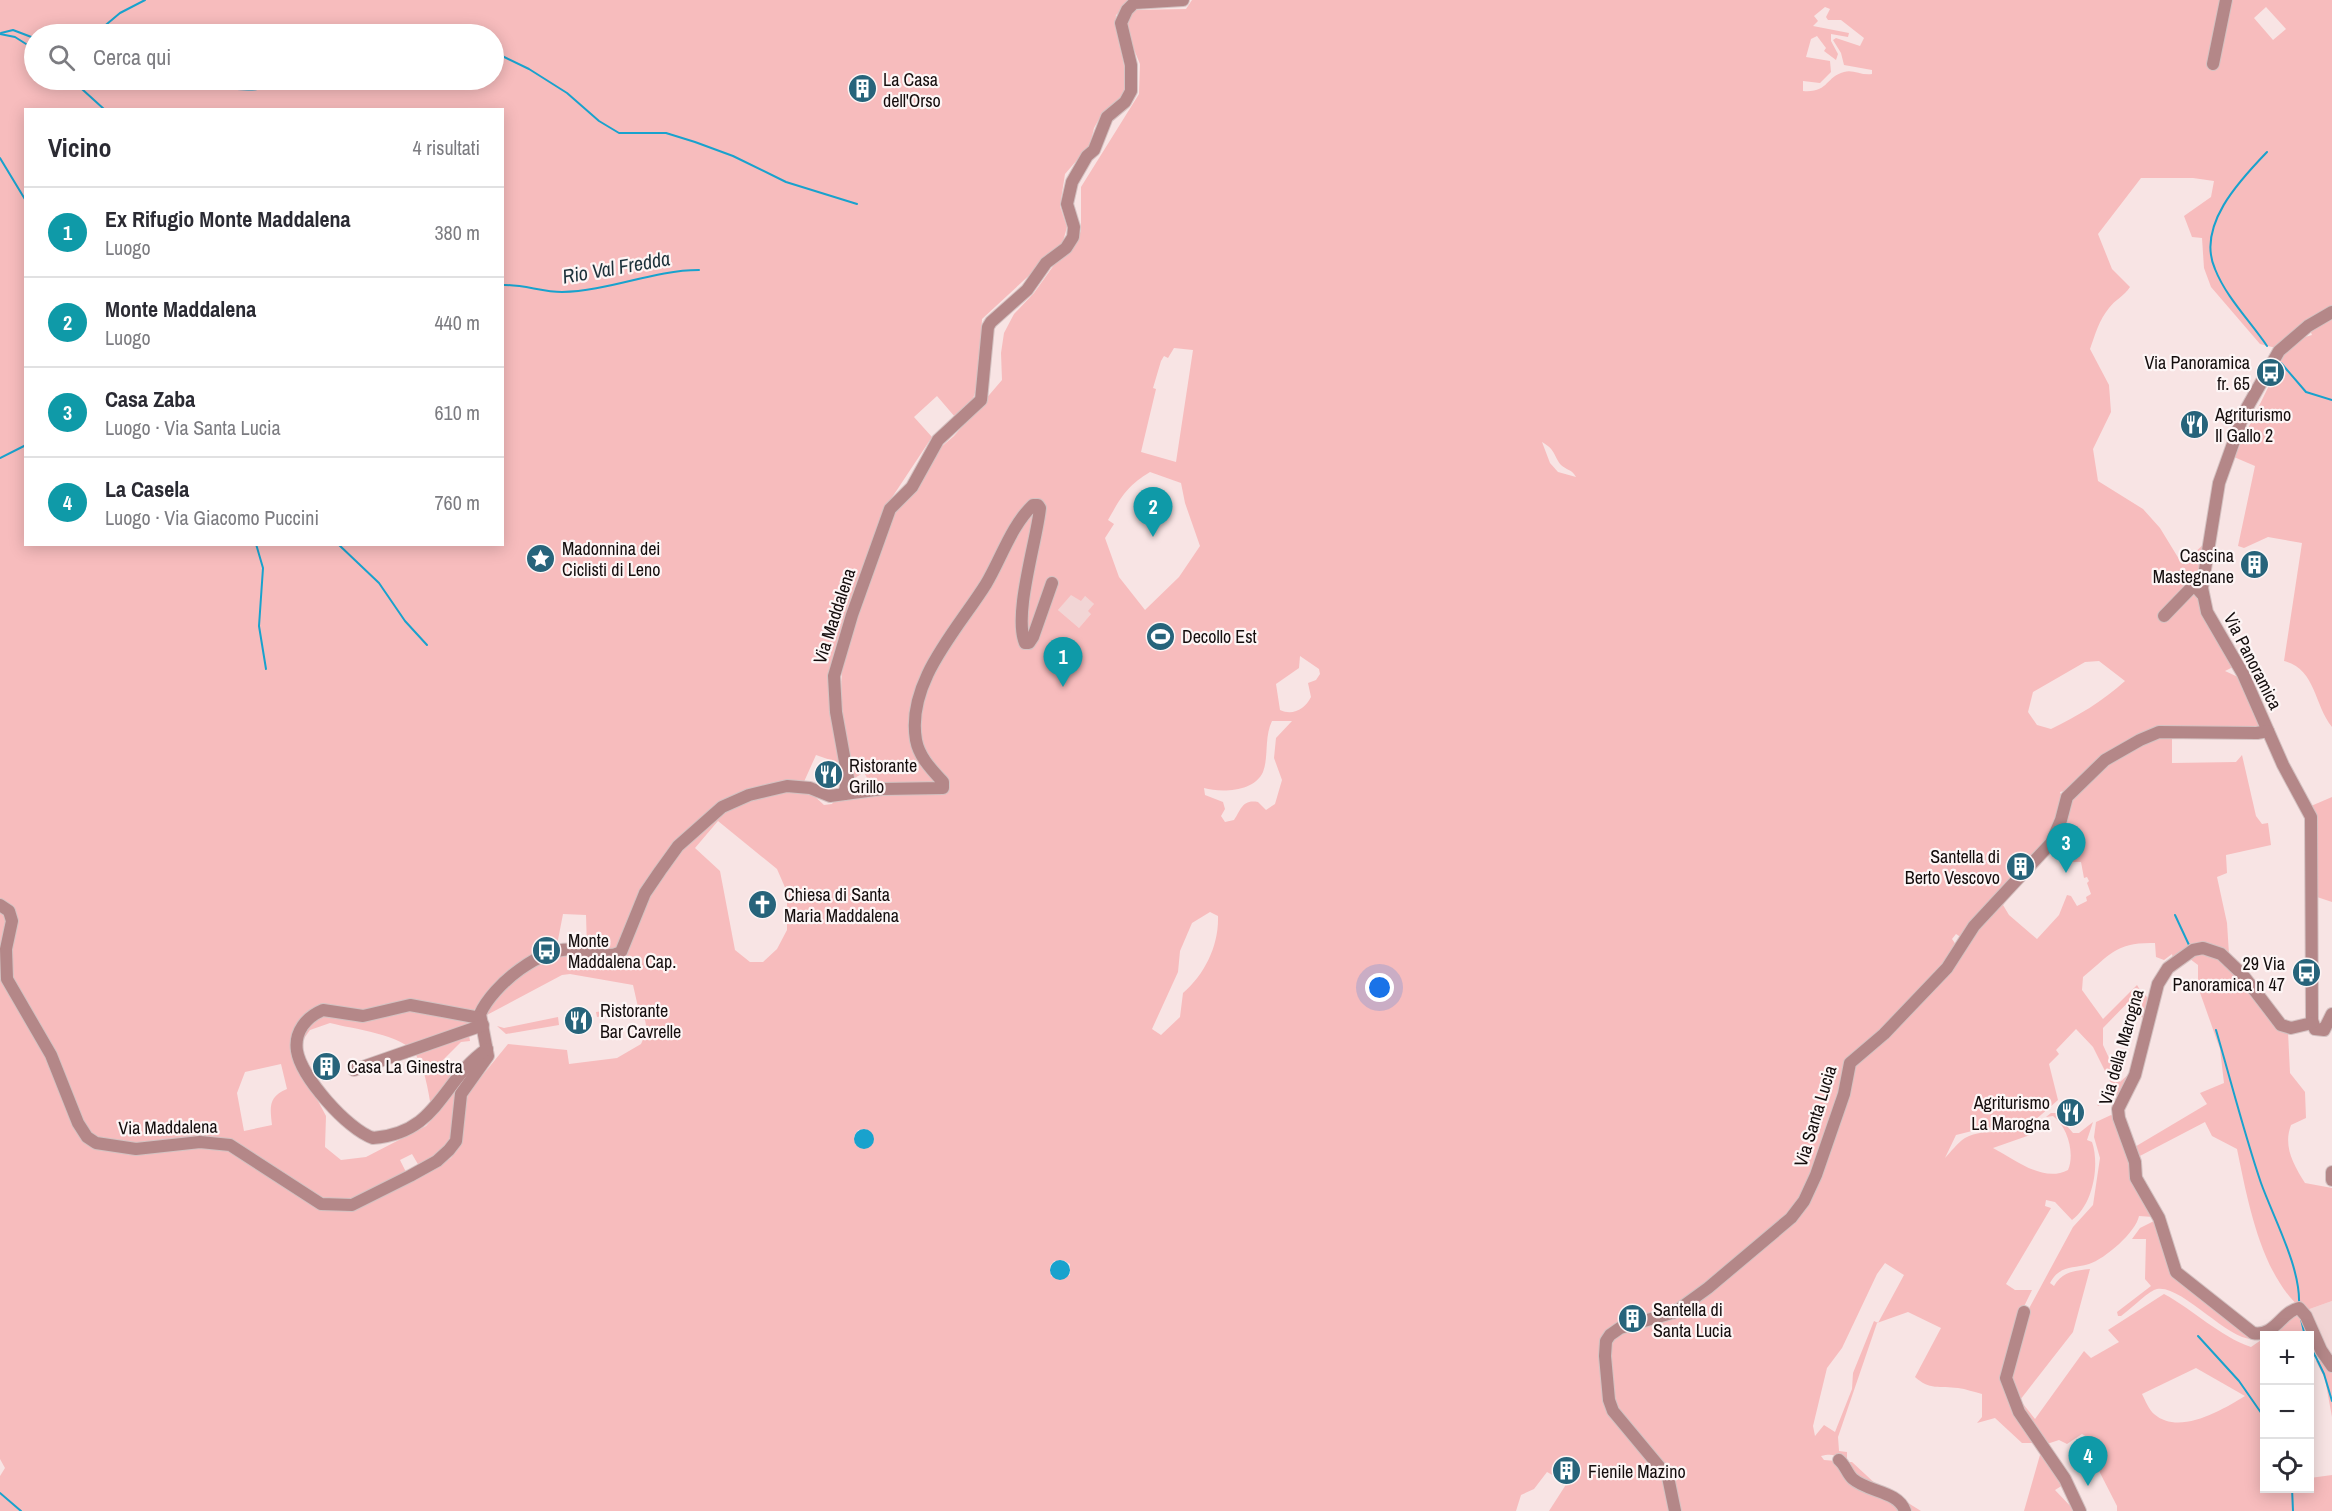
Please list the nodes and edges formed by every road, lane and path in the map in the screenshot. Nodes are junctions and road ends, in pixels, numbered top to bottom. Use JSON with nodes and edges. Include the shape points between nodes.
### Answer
{"nodes":[{"id":1,"x":1183,"y":0,"type":"edge"},
{"id":2,"x":2226,"y":0,"type":"edge"},
{"id":3,"x":2213,"y":64,"type":"dead end"},
{"id":4,"x":2332,"y":312,"type":"edge"},
{"id":5,"x":1052,"y":583,"type":"dead end"},
{"id":6,"x":2202,"y":594,"type":"junction"},
{"id":7,"x":2164,"y":616,"type":"dead end"},
{"id":8,"x":2268,"y":731,"type":"junction"},
{"id":9,"x":844,"y":794,"type":"junction"},
{"id":10,"x":0,"y":905,"type":"edge"},
{"id":11,"x":2332,"y":1014,"type":"edge"},
{"id":12,"x":481,"y":1022,"type":"junction"},
{"id":13,"x":2312,"y":1023,"type":"junction"},
{"id":14,"x":488,"y":1049,"type":"junction"},
{"id":15,"x":354,"y":1070,"type":"dead end"},
{"id":16,"x":2332,"y":1172,"type":"edge"},
{"id":17,"x":2332,"y":1180,"type":"edge"},
{"id":18,"x":2024,"y":1312,"type":"dead end"},
{"id":19,"x":2332,"y":1365,"type":"edge"},
{"id":20,"x":1839,"y":1460,"type":"dead end"},
{"id":21,"x":1675,"y":1511,"type":"edge"},
{"id":22,"x":1905,"y":1511,"type":"edge"},
{"id":23,"x":2080,"y":1511,"type":"edge"}],
"edges":[{"from":1,"to":9,"type":"street","name":"Via Maddalena","via":[[1134,3],[1123,16],[1121,31],[1131,65],[1131,91],[1125,102],[1107,117],[1094,150],[1072,183],[1067,204],[1073,237],[1066,248],[1046,263],[1027,290],[991,322],[981,400],[938,440],[912,487],[890,509],[834,676],[848,778]]},
{"from":2,"to":3,"type":"street"},
{"from":4,"to":6,"type":"street","name":"Via Panoramica","via":[[2279,351],[2244,413],[2219,483]]},
{"from":5,"to":9,"type":"street","via":[[1034,637],[1025,642],[1022,633],[1028,568],[1040,508],[1033,505],[940,652],[922,689],[915,740],[929,768],[944,786]]},
{"from":6,"to":7,"type":"street","via":[[2194,585]]},
{"from":6,"to":8,"type":"street","name":"Via Panoramica","via":[[2207,612],[2243,674]]},
{"from":8,"to":13,"type":"street","name":"Via Panoramica","via":[[2311,817]]},
{"from":8,"to":21,"type":"street","name":"Via Santa Lucia","via":[[2159,732],[2105,760],[2067,796],[2050,843],[1974,926],[1947,968],[1884,1034],[1850,1063],[1844,1094],[1816,1175],[1791,1218],[1675,1312],[1620,1328],[1610,1335],[1605,1347],[1613,1411],[1668,1477]]},
{"from":9,"to":12,"type":"street","via":[[830,796],[810,788],[787,786],[749,795],[722,807],[678,846],[660,871],[645,893],[621,952],[552,952],[506,982],[483,1009]]},
{"from":10,"to":14,"type":"street","name":"Via Maddalena","via":[[9,911],[12,921],[6,949],[8,979],[51,1055],[78,1123],[96,1143],[136,1149],[200,1142],[230,1145],[321,1204],[352,1204],[438,1161],[449,1150],[457,1134],[461,1094],[487,1060]]},
{"from":11,"to":13,"type":"street","via":[[2324,1030],[2318,1031]]},
{"from":12,"to":14,"type":"street"},
{"from":12,"to":14,"type":"street","via":[[410,1005],[363,1016],[323,1010],[301,1028],[297,1054],[336,1114],[373,1138],[408,1130],[423,1121],[464,1069]]},
{"from":12,"to":15,"type":"street"},
{"from":13,"to":19,"type":"street","name":"Via della Marogna","via":[[2291,1028],[2281,1025],[2242,974],[2221,954],[2203,948],[2193,950],[2168,968],[2158,984],[2135,1076],[2122,1099],[2119,1118],[2135,1162],[2136,1178],[2158,1218],[2176,1272],[2253,1333],[2262,1334],[2299,1308]]},
{"from":16,"to":17,"type":"street"},
{"from":18,"to":23,"type":"street","via":[[2006,1378],[2019,1412],[2070,1488]]},
{"from":20,"to":22,"type":"street","via":[[1854,1480],[1899,1501]]}]}
